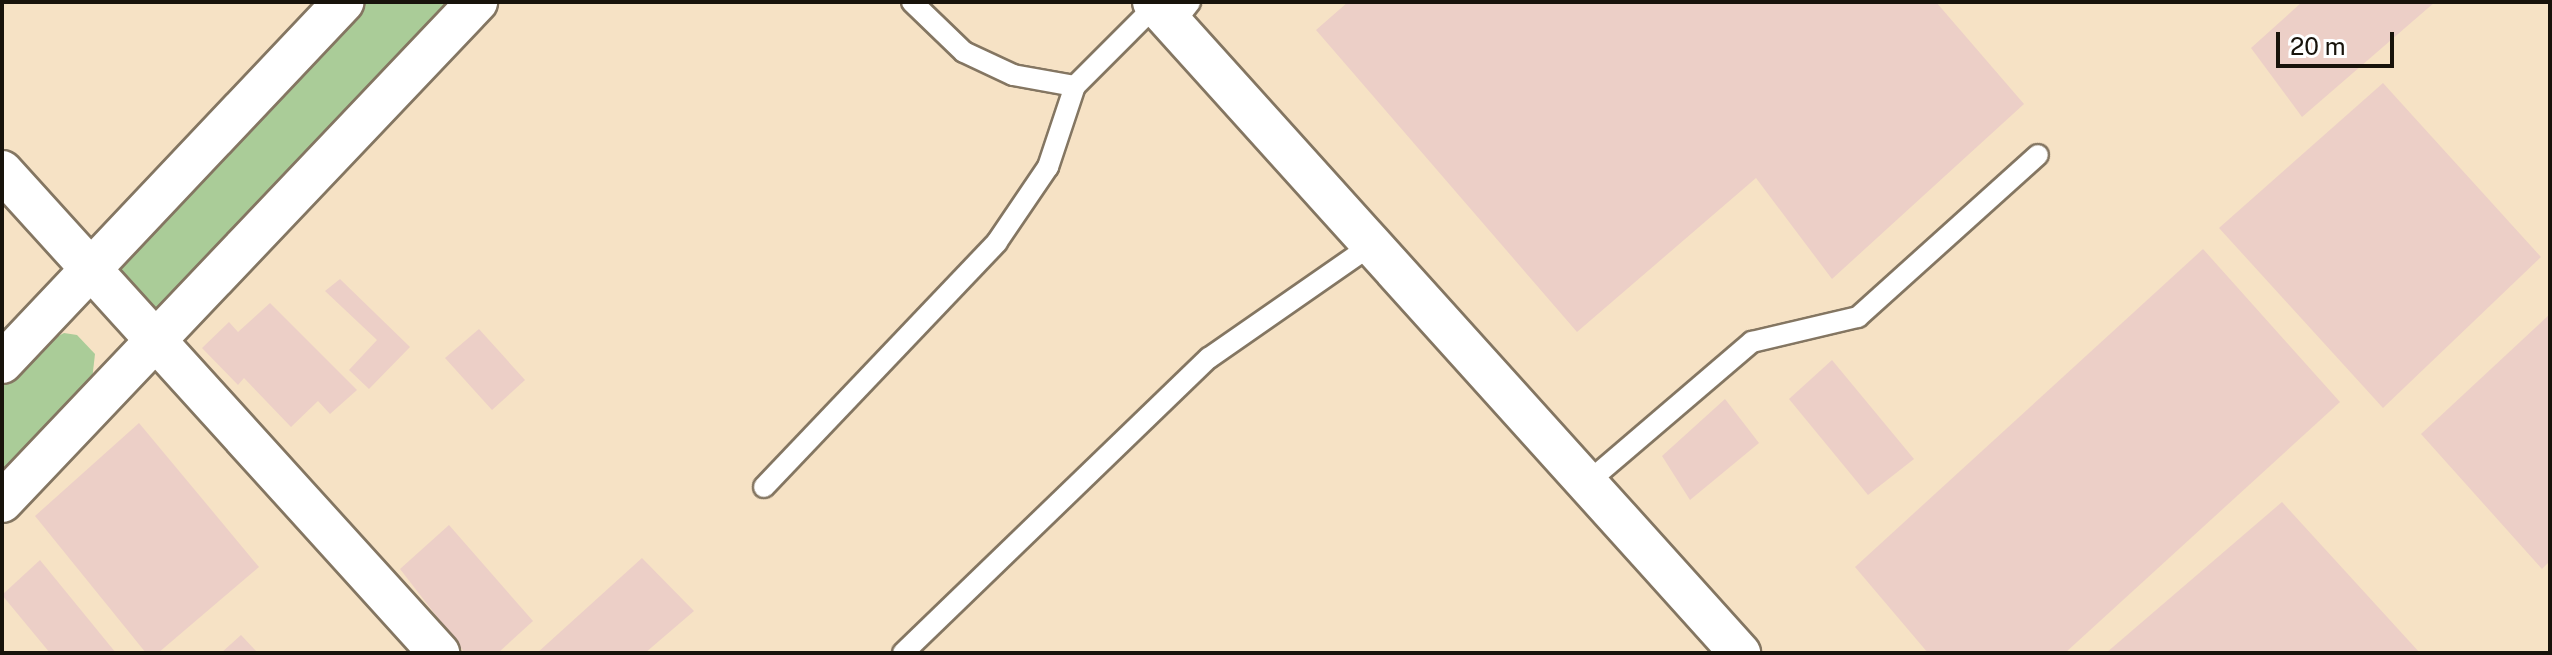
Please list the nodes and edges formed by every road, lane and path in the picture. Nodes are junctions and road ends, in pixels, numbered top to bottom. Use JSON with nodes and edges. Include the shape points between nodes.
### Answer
{"nodes":[{"id":1,"x":343,"y":2,"type":"edge"},
{"id":2,"x":477,"y":2,"type":"edge"},
{"id":3,"x":912,"y":2,"type":"edge"},
{"id":4,"x":1168,"y":8,"type":"edge"},
{"id":5,"x":1075,"y":86,"type":"junction"},
{"id":6,"x":2038,"y":155,"type":"dead end"},
{"id":7,"x":2,"y":171,"type":"edge"},
{"id":8,"x":1376,"y":242,"type":"junction"},
{"id":9,"x":93,"y":269,"type":"junction"},
{"id":10,"x":159,"y":339,"type":"junction"},
{"id":11,"x":2,"y":363,"type":"edge"},
{"id":12,"x":1588,"y":482,"type":"junction"},
{"id":13,"x":764,"y":487,"type":"dead end"},
{"id":14,"x":2,"y":502,"type":"edge"},
{"id":15,"x":439,"y":653,"type":"edge"},
{"id":16,"x":903,"y":653,"type":"edge"},
{"id":17,"x":1740,"y":653,"type":"edge"}],
"edges":[{"from":1,"to":9,"type":"street"},
{"from":2,"to":10,"type":"street"},
{"from":3,"to":5,"type":"lane","via":[[964,52],[1013,75]]},
{"from":4,"to":5,"type":"lane"},
{"from":4,"to":8,"type":"street"},
{"from":5,"to":13,"type":"lane","via":[[1048,167],[997,242],[911,339]]},
{"from":6,"to":12,"type":"lane","via":[[1858,317],[1752,342]]},
{"from":7,"to":9,"type":"street"},
{"from":8,"to":12,"type":"street"},
{"from":8,"to":16,"type":"lane","via":[[1209,358]]},
{"from":9,"to":10,"type":"street"},
{"from":9,"to":11,"type":"street"},
{"from":10,"to":14,"type":"street"},
{"from":10,"to":15,"type":"street"},
{"from":12,"to":17,"type":"street"}]}
